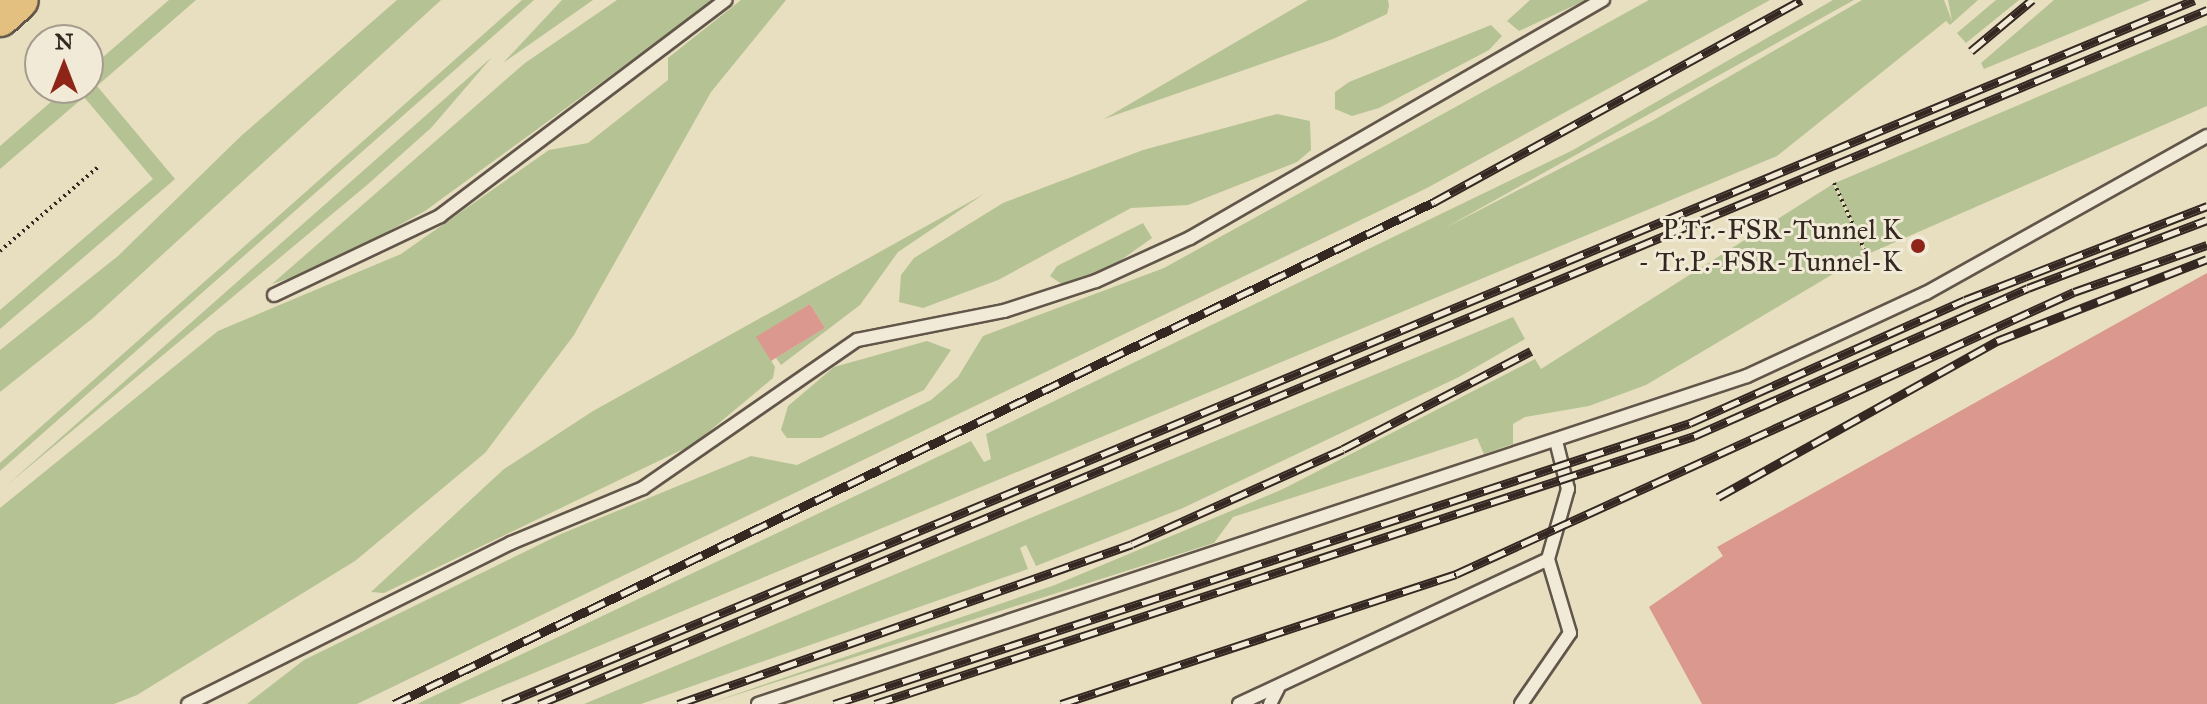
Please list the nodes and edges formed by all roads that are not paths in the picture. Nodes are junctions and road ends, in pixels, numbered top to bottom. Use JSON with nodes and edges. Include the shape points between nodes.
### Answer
{"nodes":[{"id":1,"x":19,"y":0,"type":"edge"},
{"id":2,"x":726,"y":0,"type":"edge"},
{"id":3,"x":1603,"y":0,"type":"edge"},
{"id":4,"x":0,"y":17,"type":"edge"},
{"id":5,"x":2207,"y":136,"type":"edge"},
{"id":6,"x":274,"y":295,"type":"dead end"},
{"id":7,"x":1557,"y":445,"type":"junction"},
{"id":8,"x":1548,"y":559,"type":"junction"},
{"id":9,"x":1278,"y":688,"type":"junction"},
{"id":10,"x":188,"y":704,"type":"edge"},
{"id":11,"x":758,"y":704,"type":"edge"},
{"id":12,"x":1239,"y":704,"type":"edge"},
{"id":13,"x":1270,"y":704,"type":"edge"},
{"id":14,"x":1521,"y":704,"type":"edge"}],
"edges":[{"from":1,"to":4,"type":"main road"},
{"from":2,"to":6,"type":"lane","via":[[440,216]]},
{"from":3,"to":10,"type":"lane","via":[[1190,238],[1096,281],[1004,311],[857,340],[643,488],[511,543]]},
{"from":5,"to":7,"type":"lane","via":[[1869,322]]},
{"from":7,"to":8,"type":"lane","via":[[1568,489]]},
{"from":7,"to":11,"type":"lane"},
{"from":8,"to":9,"type":"lane"},
{"from":8,"to":14,"type":"lane","via":[[1570,633]]},
{"from":9,"to":12,"type":"lane"},
{"from":9,"to":13,"type":"lane"}]}
